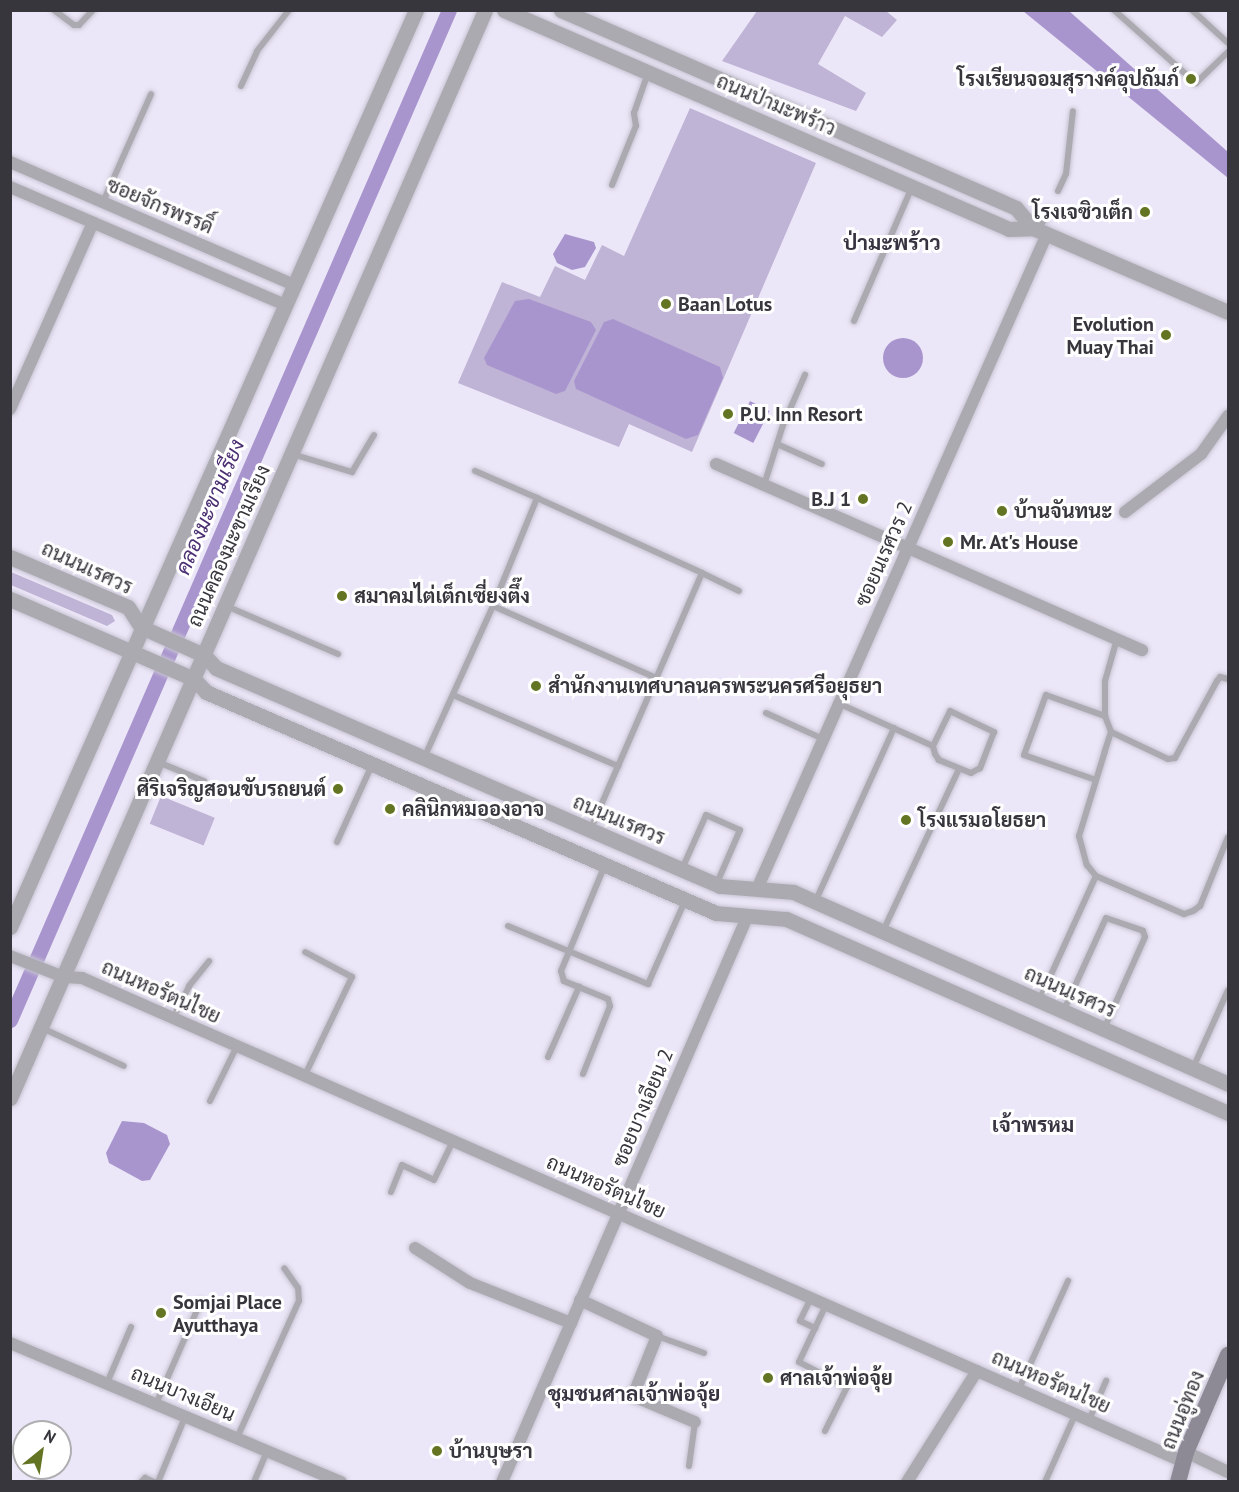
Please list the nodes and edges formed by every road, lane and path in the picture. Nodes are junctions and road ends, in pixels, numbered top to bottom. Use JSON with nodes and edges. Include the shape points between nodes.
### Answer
{"nodes":[{"id":1,"x":54,"y":10,"type":"edge"},
{"id":2,"x":93,"y":10,"type":"edge"},
{"id":3,"x":289,"y":10,"type":"edge"},
{"id":4,"x":416,"y":10,"type":"edge"},
{"id":5,"x":484,"y":10,"type":"edge"},
{"id":6,"x":504,"y":10,"type":"edge"},
{"id":7,"x":561,"y":10,"type":"edge"},
{"id":8,"x":1114,"y":10,"type":"edge"},
{"id":9,"x":1192,"y":10,"type":"edge"},
{"id":10,"x":585,"y":15,"type":"edge"},
{"id":11,"x":1228,"y":43,"type":"edge"},
{"id":12,"x":1228,"y":52,"type":"edge"},
{"id":13,"x":648,"y":73,"type":"junction"},
{"id":14,"x":717,"y":78,"type":"junction"},
{"id":15,"x":241,"y":86,"type":"dead end"},
{"id":16,"x":151,"y":94,"type":"dead end"},
{"id":17,"x":708,"y":99,"type":"junction"},
{"id":18,"x":1073,"y":111,"type":"dead end"},
{"id":19,"x":10,"y":162,"type":"edge"},
{"id":20,"x":43,"y":176,"type":"junction"},
{"id":21,"x":612,"y":185,"type":"dead end"},
{"id":22,"x":10,"y":187,"type":"edge"},
{"id":23,"x":912,"y":187,"type":"junction"},
{"id":24,"x":1058,"y":191,"type":"dead end"},
{"id":25,"x":33,"y":197,"type":"junction"},
{"id":26,"x":103,"y":202,"type":"junction"},
{"id":27,"x":1049,"y":209,"type":"dead end"},
{"id":28,"x":93,"y":223,"type":"junction"},
{"id":29,"x":1040,"y":231,"type":"junction"},
{"id":30,"x":191,"y":240,"type":"junction"},
{"id":31,"x":182,"y":261,"type":"junction"},
{"id":32,"x":294,"y":285,"type":"junction"},
{"id":33,"x":285,"y":305,"type":"junction"},
{"id":34,"x":1228,"y":312,"type":"edge"},
{"id":35,"x":854,"y":321,"type":"dead end"},
{"id":36,"x":805,"y":375,"type":"dead end"},
{"id":37,"x":10,"y":409,"type":"edge"},
{"id":38,"x":1228,"y":416,"type":"edge"},
{"id":39,"x":374,"y":435,"type":"dead end"},
{"id":40,"x":777,"y":444,"type":"junction"},
{"id":41,"x":292,"y":454,"type":"junction"},
{"id":42,"x":716,"y":464,"type":"dead end"},
{"id":43,"x":822,"y":464,"type":"dead end"},
{"id":44,"x":475,"y":471,"type":"dead end"},
{"id":45,"x":764,"y":486,"type":"junction"},
{"id":46,"x":537,"y":498,"type":"junction"},
{"id":47,"x":1125,"y":513,"type":"dead end"},
{"id":48,"x":908,"y":549,"type":"junction"},
{"id":49,"x":10,"y":557,"type":"edge"},
{"id":50,"x":702,"y":573,"type":"junction"},
{"id":51,"x":739,"y":591,"type":"dead end"},
{"id":52,"x":10,"y":599,"type":"edge"},
{"id":53,"x":225,"y":606,"type":"junction"},
{"id":54,"x":493,"y":606,"type":"junction"},
{"id":55,"x":148,"y":630,"type":"junction"},
{"id":56,"x":1117,"y":639,"type":"junction"},
{"id":57,"x":1142,"y":650,"type":"dead end"},
{"id":58,"x":137,"y":654,"type":"junction"},
{"id":59,"x":338,"y":654,"type":"dead end"},
{"id":60,"x":204,"y":655,"type":"junction"},
{"id":61,"x":656,"y":678,"type":"junction"},
{"id":62,"x":1228,"y":679,"type":"edge"},
{"id":63,"x":194,"y":680,"type":"junction"},
{"id":64,"x":453,"y":695,"type":"junction"},
{"id":65,"x":840,"y":704,"type":"junction"},
{"id":66,"x":766,"y":713,"type":"dead end"},
{"id":67,"x":1105,"y":716,"type":"junction"},
{"id":68,"x":894,"y":728,"type":"junction"},
{"id":69,"x":1111,"y":732,"type":"junction"},
{"id":70,"x":824,"y":739,"type":"junction"},
{"id":71,"x":933,"y":746,"type":"junction"},
{"id":72,"x":424,"y":758,"type":"junction"},
{"id":73,"x":158,"y":761,"type":"junction"},
{"id":74,"x":372,"y":764,"type":"junction"},
{"id":75,"x":618,"y":766,"type":"junction"},
{"id":76,"x":959,"y":769,"type":"junction"},
{"id":77,"x":1096,"y":780,"type":"junction"},
{"id":78,"x":204,"y":781,"type":"dead end"},
{"id":79,"x":590,"y":830,"type":"junction"},
{"id":80,"x":1228,"y":837,"type":"edge"},
{"id":81,"x":337,"y":842,"type":"dead end"},
{"id":82,"x":579,"y":853,"type":"junction"},
{"id":83,"x":605,"y":864,"type":"junction"},
{"id":84,"x":681,"y":870,"type":"junction"},
{"id":85,"x":1096,"y":876,"type":"junction"},
{"id":86,"x":716,"y":885,"type":"junction"},
{"id":87,"x":757,"y":889,"type":"junction"},
{"id":88,"x":685,"y":899,"type":"junction"},
{"id":89,"x":815,"y":902,"type":"junction"},
{"id":90,"x":748,"y":915,"type":"junction"},
{"id":91,"x":508,"y":926,"type":"dead end"},
{"id":92,"x":10,"y":927,"type":"edge"},
{"id":93,"x":883,"y":932,"type":"junction"},
{"id":94,"x":568,"y":950,"type":"junction"},
{"id":95,"x":305,"y":952,"type":"dead end"},
{"id":96,"x":13,"y":957,"type":"edge"},
{"id":97,"x":209,"y":961,"type":"dead end"},
{"id":98,"x":64,"y":977,"type":"junction"},
{"id":99,"x":579,"y":987,"type":"junction"},
{"id":100,"x":1228,"y":990,"type":"edge"},
{"id":101,"x":1039,"y":1002,"type":"junction"},
{"id":102,"x":1063,"y":1012,"type":"junction"},
{"id":103,"x":173,"y":1018,"type":"junction"},
{"id":104,"x":41,"y":1028,"type":"junction"},
{"id":105,"x":1104,"y":1030,"type":"junction"},
{"id":106,"x":237,"y":1046,"type":"junction"},
{"id":107,"x":548,"y":1057,"type":"dead end"},
{"id":108,"x":124,"y":1066,"type":"dead end"},
{"id":109,"x":1193,"y":1069,"type":"junction"},
{"id":110,"x":583,"y":1074,"type":"dead end"},
{"id":111,"x":305,"y":1076,"type":"junction"},
{"id":112,"x":1228,"y":1084,"type":"edge"},
{"id":113,"x":10,"y":1098,"type":"edge"},
{"id":114,"x":210,"y":1101,"type":"dead end"},
{"id":115,"x":1228,"y":1113,"type":"edge"},
{"id":116,"x":453,"y":1141,"type":"junction"},
{"id":117,"x":392,"y":1192,"type":"dead end"},
{"id":118,"x":618,"y":1214,"type":"junction"},
{"id":119,"x":415,"y":1248,"type":"dead end"},
{"id":120,"x":284,"y":1268,"type":"dead end"},
{"id":121,"x":1068,"y":1281,"type":"dead end"},
{"id":122,"x":811,"y":1298,"type":"junction"},
{"id":123,"x":580,"y":1300,"type":"junction"},
{"id":124,"x":201,"y":1301,"type":"dead end"},
{"id":125,"x":826,"y":1305,"type":"junction"},
{"id":126,"x":570,"y":1323,"type":"junction"},
{"id":127,"x":132,"y":1327,"type":"dead end"},
{"id":128,"x":815,"y":1328,"type":"junction"},
{"id":129,"x":657,"y":1336,"type":"junction"},
{"id":130,"x":10,"y":1343,"type":"edge"},
{"id":131,"x":704,"y":1353,"type":"dead end"},
{"id":132,"x":1228,"y":1355,"type":"edge"},
{"id":133,"x":977,"y":1371,"type":"junction"},
{"id":134,"x":1106,"y":1381,"type":"dead end"},
{"id":135,"x":106,"y":1384,"type":"junction"},
{"id":136,"x":1019,"y":1390,"type":"junction"},
{"id":137,"x":156,"y":1404,"type":"junction"},
{"id":138,"x":1075,"y":1414,"type":"junction"},
{"id":139,"x":185,"y":1416,"type":"junction"},
{"id":140,"x":1089,"y":1420,"type":"junction"},
{"id":141,"x":695,"y":1422,"type":"joint"},
{"id":142,"x":825,"y":1431,"type":"dead end"},
{"id":143,"x":237,"y":1438,"type":"junction"},
{"id":144,"x":268,"y":1451,"type":"junction"},
{"id":145,"x":1185,"y":1457,"type":"junction"},
{"id":146,"x":689,"y":1466,"type":"dead end"},
{"id":147,"x":1228,"y":1472,"type":"edge"},
{"id":148,"x":141,"y":1482,"type":"edge"},
{"id":149,"x":156,"y":1482,"type":"edge"},
{"id":150,"x":254,"y":1482,"type":"edge"},
{"id":151,"x":341,"y":1482,"type":"edge"},
{"id":152,"x":502,"y":1482,"type":"edge"},
{"id":153,"x":907,"y":1482,"type":"edge"},
{"id":154,"x":1045,"y":1482,"type":"edge"},
{"id":155,"x":1178,"y":1482,"type":"edge"}],
"edges":[{"from":1,"to":2,"type":"lane","via":[[74,25],[79,25]]},
{"from":3,"to":15,"type":"lane","via":[[257,51]]},
{"from":4,"to":32,"type":"street"},
{"from":5,"to":41,"type":"street","name":"ถนนคลองมะขามเรียง"},
{"from":6,"to":13,"type":"street","name":"ถนนป่ามะพร้าว"},
{"from":7,"to":10,"type":"street","name":"ถนนป่ามะพร้าว"},
{"from":8,"to":12,"type":"lane","via":[[1196,83]]},
{"from":9,"to":11,"type":"lane"},
{"from":10,"to":14,"type":"street","name":"ถนนป่ามะพร้าว"},
{"from":13,"to":17,"type":"street","name":"ถนนป่ามะพร้าว"},
{"from":13,"to":21,"type":"lane","via":[[636,106],[634,134]]},
{"from":14,"to":17,"type":"street"},
{"from":14,"to":29,"type":"street","name":"ถนนป่ามะพร้าว","via":[[1016,208]]},
{"from":16,"to":26,"type":"lane"},
{"from":17,"to":23,"type":"street","name":"ถนนป่ามะพร้าว"},
{"from":18,"to":24,"type":"lane","via":[[1066,174]]},
{"from":19,"to":20,"type":"street","name":"ซอยจักรพรรดิ์"},
{"from":20,"to":25,"type":"street"},
{"from":20,"to":26,"type":"street","name":"ซอยจักรพรรดิ์"},
{"from":22,"to":25,"type":"street"},
{"from":23,"to":29,"type":"street","name":"ถนนป่ามะพร้าว","via":[[1009,229]]},
{"from":23,"to":35,"type":"lane"},
{"from":25,"to":28,"type":"street"},
{"from":26,"to":30,"type":"street","name":"ซอยจักรพรรดิ์"},
{"from":27,"to":29,"type":"lane"},
{"from":28,"to":31,"type":"street"},
{"from":28,"to":37,"type":"street"},
{"from":29,"to":34,"type":"street","name":"ถนนป่ามะพร้าว"},
{"from":29,"to":48,"type":"street","name":"ซอยนเรศวร 2"},
{"from":30,"to":31,"type":"street"},
{"from":30,"to":32,"type":"street","name":"ซอยจักรพรรดิ์"},
{"from":31,"to":33,"type":"street"},
{"from":32,"to":33,"type":"street"},
{"from":33,"to":55,"type":"street"},
{"from":36,"to":40,"type":"lane"},
{"from":38,"to":47,"type":"street","via":[[1201,454]]},
{"from":39,"to":41,"type":"lane","via":[[352,472]]},
{"from":40,"to":43,"type":"lane"},
{"from":40,"to":45,"type":"lane"},
{"from":41,"to":53,"type":"street","name":"ถนนคลองมะขามเรียง"},
{"from":42,"to":45,"type":"street"},
{"from":44,"to":46,"type":"lane"},
{"from":45,"to":48,"type":"street"},
{"from":46,"to":50,"type":"lane"},
{"from":46,"to":54,"type":"lane"},
{"from":48,"to":56,"type":"street"},
{"from":48,"to":65,"type":"street","name":"ซอยนเรศวร 2"},
{"from":49,"to":55,"type":"street","name":"ถนนนเรศวร","via":[[128,607]]},
{"from":50,"to":51,"type":"lane"},
{"from":50,"to":61,"type":"lane"},
{"from":52,"to":58,"type":"street"},
{"from":53,"to":59,"type":"lane"},
{"from":53,"to":60,"type":"street","name":"ถนนคลองมะขามเรียง"},
{"from":54,"to":61,"type":"lane"},
{"from":54,"to":64,"type":"lane"},
{"from":55,"to":58,"type":"street"},
{"from":55,"to":60,"type":"street","name":"ถนนนเรศวร"},
{"from":56,"to":57,"type":"street"},
{"from":56,"to":67,"type":"lane","via":[[1105,681]]},
{"from":58,"to":63,"type":"street"},
{"from":58,"to":92,"type":"street"},
{"from":60,"to":63,"type":"street","name":"ถนนคลองมะขามเรียง"},
{"from":60,"to":72,"type":"street","name":"ถนนนเรศวร","via":[[216,668]]},
{"from":61,"to":75,"type":"lane"},
{"from":62,"to":69,"type":"lane","via":[[1220,677],[1216,681],[1175,758],[1168,759]]},
{"from":63,"to":73,"type":"street","name":"ถนนคลองมะขามเรียง"},
{"from":63,"to":74,"type":"street","via":[[206,692]]},
{"from":64,"to":72,"type":"lane"},
{"from":64,"to":75,"type":"lane"},
{"from":65,"to":68,"type":"lane"},
{"from":65,"to":70,"type":"street","name":"ซอยนเรศวร 2"},
{"from":66,"to":70,"type":"lane"},
{"from":67,"to":69,"type":"lane"},
{"from":67,"to":77,"type":"lane","via":[[1046,695],[1023,750],[1024,755]]},
{"from":68,"to":71,"type":"lane"},
{"from":68,"to":89,"type":"lane"},
{"from":69,"to":77,"type":"lane"},
{"from":70,"to":87,"type":"street","name":"ซอยนเรศวร 2"},
{"from":71,"to":76,"type":"lane","via":[[939,760]]},
{"from":71,"to":76,"type":"lane","via":[[950,711],[993,728],[980,768],[971,772]]},
{"from":72,"to":79,"type":"street","name":"ถนนนเรศวร"},
{"from":73,"to":78,"type":"lane"},
{"from":73,"to":98,"type":"street","name":"ถนนคลองมะขามเรียง"},
{"from":74,"to":81,"type":"lane"},
{"from":74,"to":82,"type":"street"},
{"from":75,"to":79,"type":"lane"},
{"from":76,"to":93,"type":"lane"},
{"from":77,"to":85,"type":"lane","via":[[1078,836],[1087,865]]},
{"from":79,"to":82,"type":"street"},
{"from":79,"to":84,"type":"street","name":"ถนนนเรศวร"},
{"from":80,"to":85,"type":"lane","via":[[1200,906],[1184,914]]},
{"from":82,"to":83,"type":"street"},
{"from":83,"to":88,"type":"street"},
{"from":83,"to":94,"type":"lane"},
{"from":84,"to":86,"type":"street","name":"ถนนนเรศวร"},
{"from":84,"to":86,"type":"lane","via":[[706,815],[741,830]]},
{"from":85,"to":101,"type":"lane"},
{"from":86,"to":87,"type":"street","name":"ถนนนเรศวร"},
{"from":87,"to":89,"type":"street","name":"ถนนนเรศวร","via":[[793,892]]},
{"from":88,"to":90,"type":"street","via":[[716,913]]},
{"from":88,"to":94,"type":"lane","via":[[648,984]]},
{"from":89,"to":93,"type":"street","name":"ถนนนเรศวร"},
{"from":90,"to":115,"type":"street","via":[[786,919]]},
{"from":90,"to":118,"type":"street","name":"ซอยบางเอียน 2"},
{"from":91,"to":94,"type":"lane"},
{"from":93,"to":101,"type":"street","name":"ถนนนเรศวร"},
{"from":94,"to":99,"type":"lane","via":[[561,971],[564,981]]},
{"from":95,"to":111,"type":"lane","via":[[352,977]]},
{"from":96,"to":98,"type":"street","name":"ถนนหอรัตนไชย"},
{"from":97,"to":103,"type":"lane","via":[[189,986]]},
{"from":98,"to":103,"type":"street","name":"ถนนหอรัตนไชย","via":[[82,978]]},
{"from":98,"to":104,"type":"street","name":"ถนนคลองมะขามเรียง"},
{"from":99,"to":107,"type":"lane"},
{"from":99,"to":110,"type":"lane","via":[[608,999],[610,1006]]},
{"from":100,"to":109,"type":"lane"},
{"from":101,"to":102,"type":"street","name":"ถนนนเรศวร"},
{"from":102,"to":105,"type":"street","name":"ถนนนเรศวร"},
{"from":102,"to":105,"type":"lane","via":[[1106,918],[1143,931],[1145,937]]},
{"from":103,"to":106,"type":"street","name":"ถนนหอรัตนไชย"},
{"from":104,"to":108,"type":"lane"},
{"from":104,"to":113,"type":"street","name":"ถนนคลองมะขามเรียง"},
{"from":105,"to":109,"type":"street","name":"ถนนนเรศวร"},
{"from":106,"to":111,"type":"street","name":"ถนนหอรัตนไชย"},
{"from":106,"to":114,"type":"lane"},
{"from":109,"to":112,"type":"street","name":"ถนนนเรศวร"},
{"from":111,"to":116,"type":"street","name":"ถนนหอรัตนไชย"},
{"from":116,"to":117,"type":"lane","via":[[434,1180],[402,1165]]},
{"from":116,"to":118,"type":"street","name":"ถนนหอรัตนไชย"},
{"from":118,"to":122,"type":"street","name":"ถนนหอรัตนไชย"},
{"from":118,"to":123,"type":"street","name":"ซอยบางเอียน 2"},
{"from":119,"to":126,"type":"street","via":[[470,1283]]},
{"from":120,"to":143,"type":"lane","via":[[298,1288],[299,1301]]},
{"from":121,"to":136,"type":"lane"},
{"from":122,"to":125,"type":"street","name":"ถนนหอรัตนไชย"},
{"from":122,"to":128,"type":"lane","via":[[800,1320]]},
{"from":123,"to":126,"type":"street","name":"ซอยบางเอียน 2"},
{"from":123,"to":129,"type":"street"},
{"from":124,"to":137,"type":"lane"},
{"from":125,"to":128,"type":"lane"},
{"from":125,"to":133,"type":"street","name":"ถนนหอรัตนไชย"},
{"from":126,"to":152,"type":"street","name":"ซอยบางเอียน 2"},
{"from":127,"to":135,"type":"lane"},
{"from":128,"to":142,"type":"lane","via":[[799,1362],[847,1387]]},
{"from":129,"to":131,"type":"lane"},
{"from":129,"to":141,"type":"street","via":[[633,1396]]},
{"from":130,"to":135,"type":"street","name":"ถนนบางเอียน"},
{"from":132,"to":145,"type":"main road","name":"ถนนอู่ทอง"},
{"from":133,"to":136,"type":"street","name":"ถนนหอรัตนไชย"},
{"from":133,"to":153,"type":"street"},
{"from":134,"to":140,"type":"lane"},
{"from":135,"to":137,"type":"street","name":"ถนนบางเอียน"},
{"from":136,"to":138,"type":"street","name":"ถนนหอรัตนไชย"},
{"from":137,"to":139,"type":"street","name":"ถนนบางเอียน"},
{"from":138,"to":140,"type":"street","name":"ถนนหอรัตนไชย"},
{"from":138,"to":154,"type":"lane"},
{"from":139,"to":143,"type":"street","name":"ถนนบางเอียน"},
{"from":139,"to":149,"type":"lane"},
{"from":140,"to":145,"type":"street","name":"ถนนหอรัตนไชย"},
{"from":141,"to":146,"type":"lane"},
{"from":143,"to":144,"type":"street","name":"ถนนบางเอียน"},
{"from":144,"to":150,"type":"lane"},
{"from":144,"to":151,"type":"street","name":"ถนนบางเอียน"},
{"from":145,"to":147,"type":"street","name":"ถนนหอรัตนไชย"},
{"from":145,"to":155,"type":"main road","name":"ถนนอู่ทอง"},
{"from":148,"to":149,"type":"lane","via":[[145,1478]]}]}
